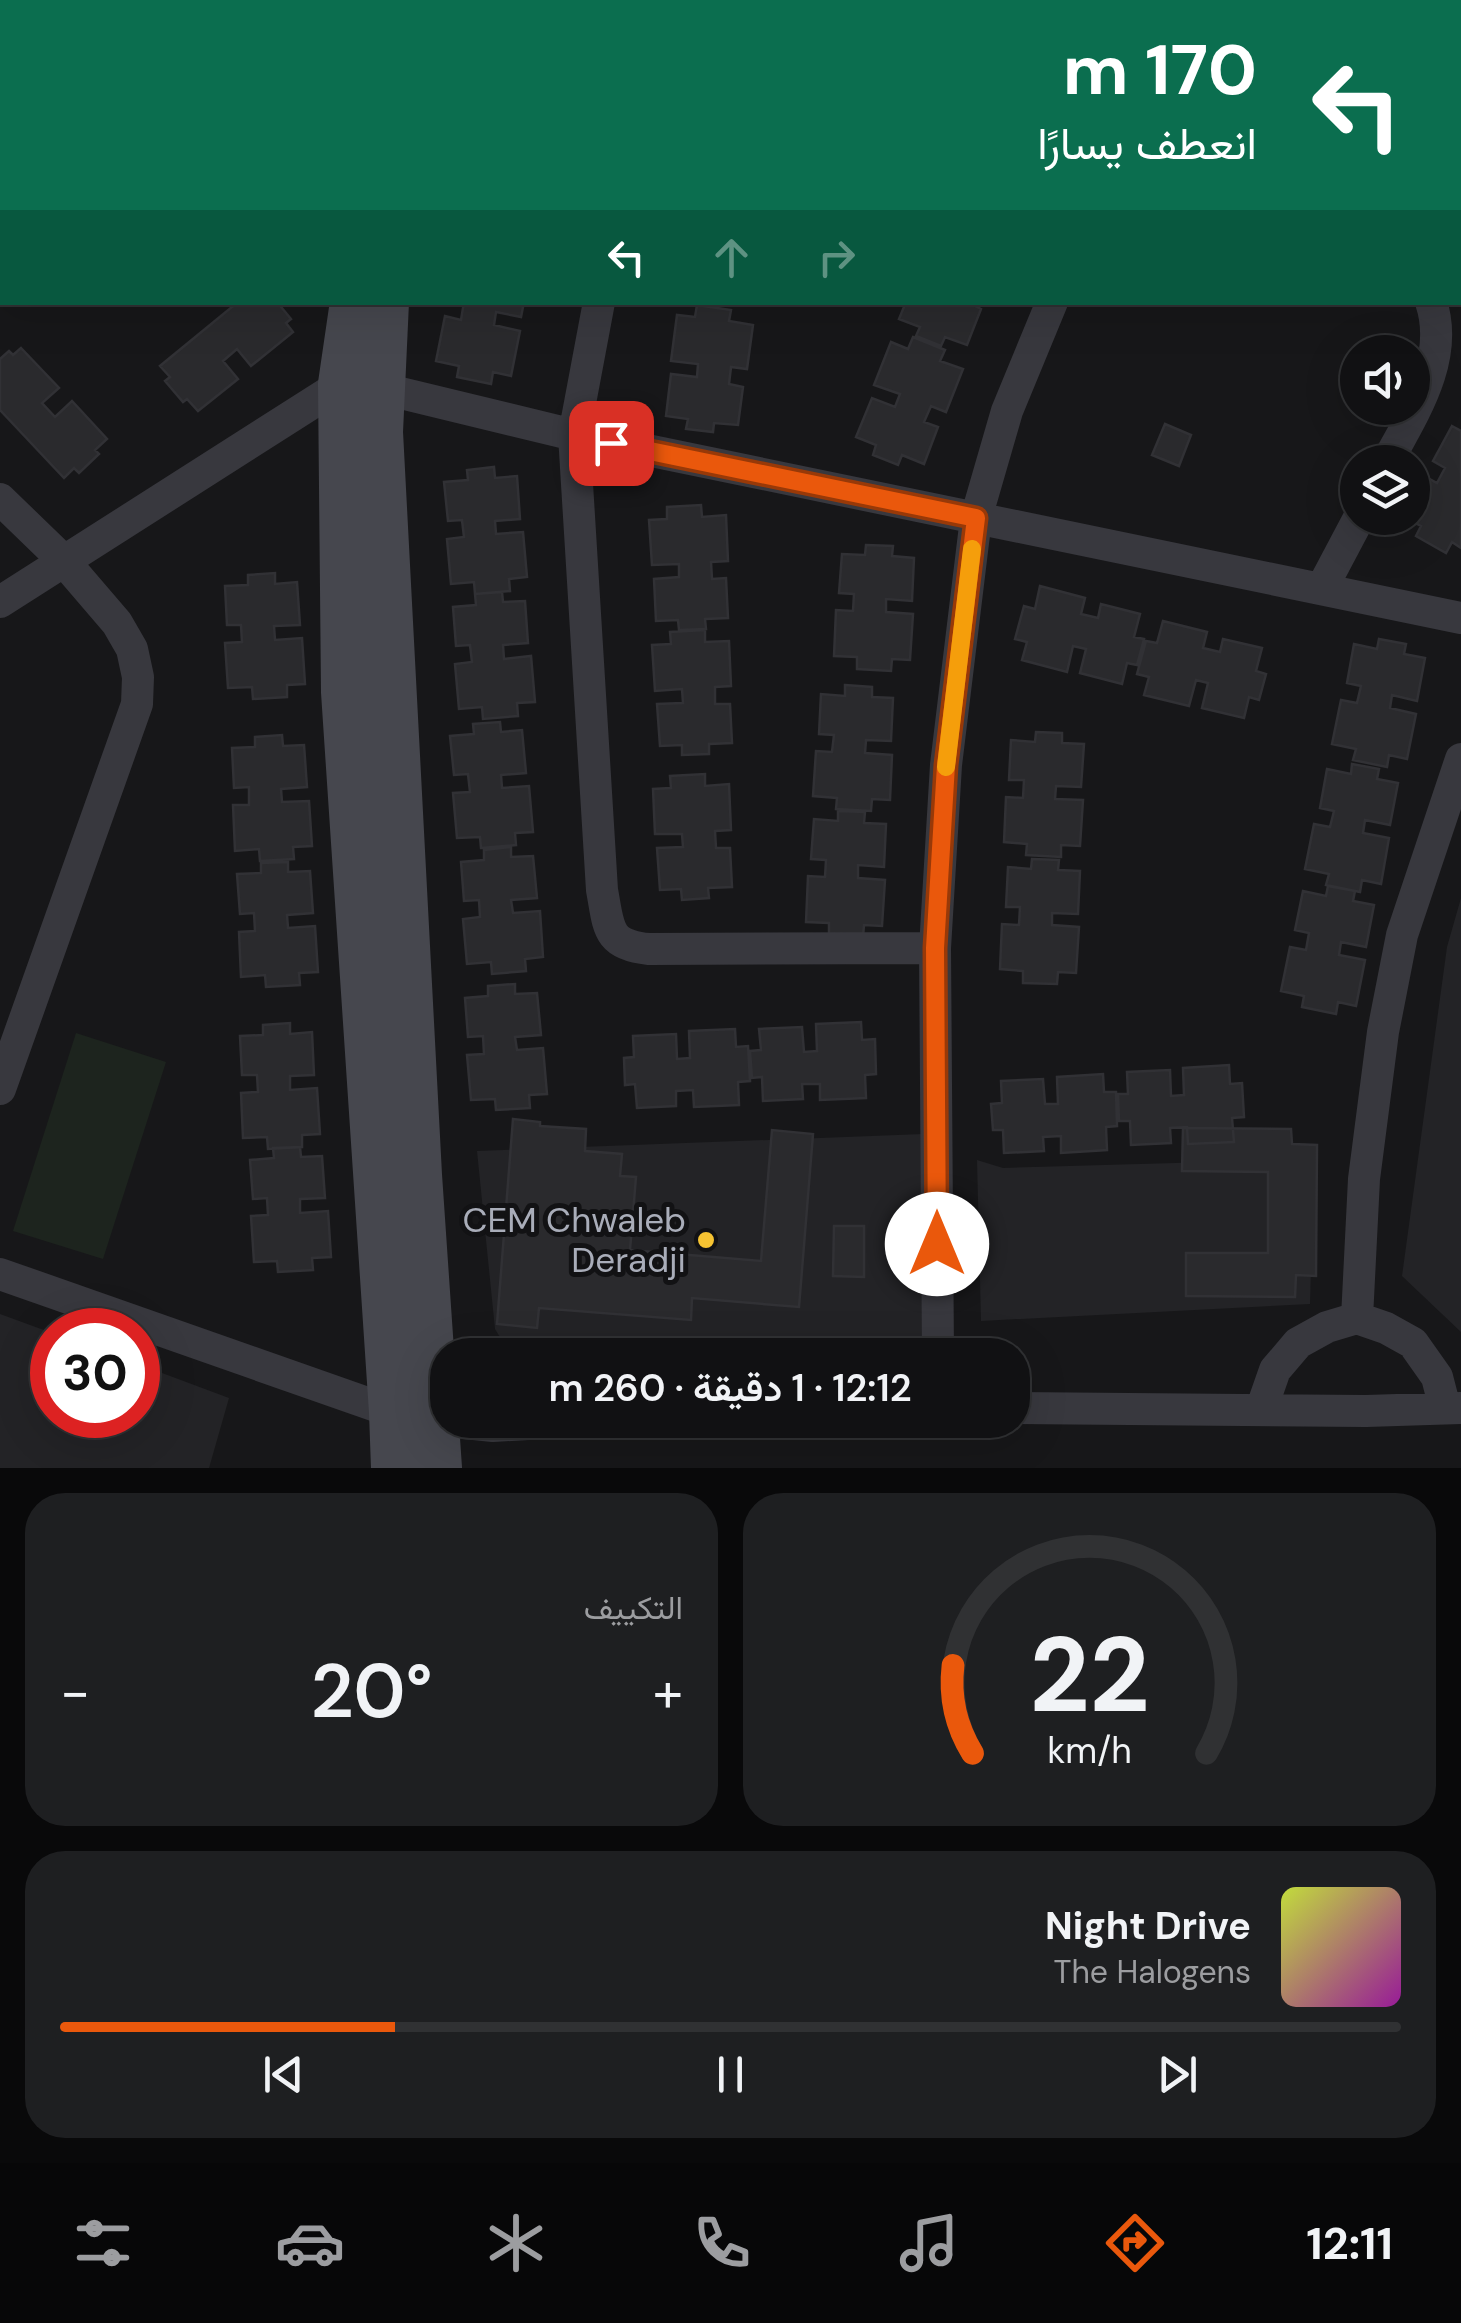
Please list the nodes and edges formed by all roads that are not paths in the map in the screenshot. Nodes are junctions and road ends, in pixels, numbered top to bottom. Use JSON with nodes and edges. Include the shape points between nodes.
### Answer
{"nodes":[{"id":1,"x":354,"y":305,"type":"edge"},
{"id":2,"x":384,"y":305,"type":"edge"},
{"id":3,"x":598,"y":305,"type":"edge"},
{"id":4,"x":1051,"y":305,"type":"edge"},
{"id":5,"x":1432,"y":305,"type":"edge"},
{"id":6,"x":361,"y":386,"type":"junction"},
{"id":7,"x":574,"y":435,"type":"junction"},
{"id":8,"x":1397,"y":445,"type":"edge"},
{"id":9,"x":0,"y":500,"type":"edge"},
{"id":10,"x":976,"y":518,"type":"junction"},
{"id":11,"x":1349,"y":535,"type":"edge"},
{"id":12,"x":63,"y":560,"type":"junction"},
{"id":13,"x":1322,"y":588,"type":"junction"},
{"id":14,"x":0,"y":602,"type":"edge"},
{"id":15,"x":1461,"y":618,"type":"edge"},
{"id":16,"x":1461,"y":758,"type":"edge"},
{"id":17,"x":935,"y":948,"type":"junction"},
{"id":18,"x":0,"y":1090,"type":"edge"},
{"id":19,"x":0,"y":1274,"type":"edge"},
{"id":20,"x":1357,"y":1318,"type":"junction"},
{"id":21,"x":938,"y":1338,"type":"edge"},
{"id":22,"x":1030,"y":1408,"type":"edge"},
{"id":23,"x":1453,"y":1408,"type":"edge"},
{"id":24,"x":1260,"y":1410,"type":"junction"},
{"id":25,"x":414,"y":1416,"type":"junction"},
{"id":26,"x":430,"y":1418,"type":"edge"},
{"id":27,"x":395,"y":1468,"type":"edge"},
{"id":28,"x":438,"y":1468,"type":"edge"}],
"edges":[{"from":1,"to":6,"type":"main road"},
{"from":2,"to":6,"type":"main road"},
{"from":3,"to":7,"type":"street"},
{"from":4,"to":10,"type":"street","via":[[1007,411]]},
{"from":5,"to":8,"type":"street","via":[[1434,362]]},
{"from":6,"to":7,"type":"street"},
{"from":6,"to":12,"type":"street"},
{"from":6,"to":25,"type":"main road","via":[[379,432],[414,1116]]},
{"from":7,"to":10,"type":"street"},
{"from":7,"to":17,"type":"street","via":[[602,890],[614,937],[630,948],[649,949]]},
{"from":9,"to":12,"type":"street"},
{"from":10,"to":13,"type":"street"},
{"from":10,"to":17,"type":"street","via":[[946,765]]},
{"from":11,"to":13,"type":"street"},
{"from":12,"to":14,"type":"street"},
{"from":12,"to":18,"type":"street","via":[[132,649],[136,704]]},
{"from":13,"to":15,"type":"street"},
{"from":16,"to":20,"type":"street","via":[[1402,935],[1364,1178]]},
{"from":17,"to":21,"type":"street"},
{"from":19,"to":25,"type":"street"},
{"from":20,"to":23,"type":"street","via":[[1412,1343]]},
{"from":20,"to":24,"type":"street","via":[[1298,1343],[1276,1370]]},
{"from":22,"to":24,"type":"street"},
{"from":23,"to":24,"type":"street"},
{"from":25,"to":26,"type":"street"},
{"from":25,"to":27,"type":"main road"},
{"from":25,"to":28,"type":"main road"}]}
